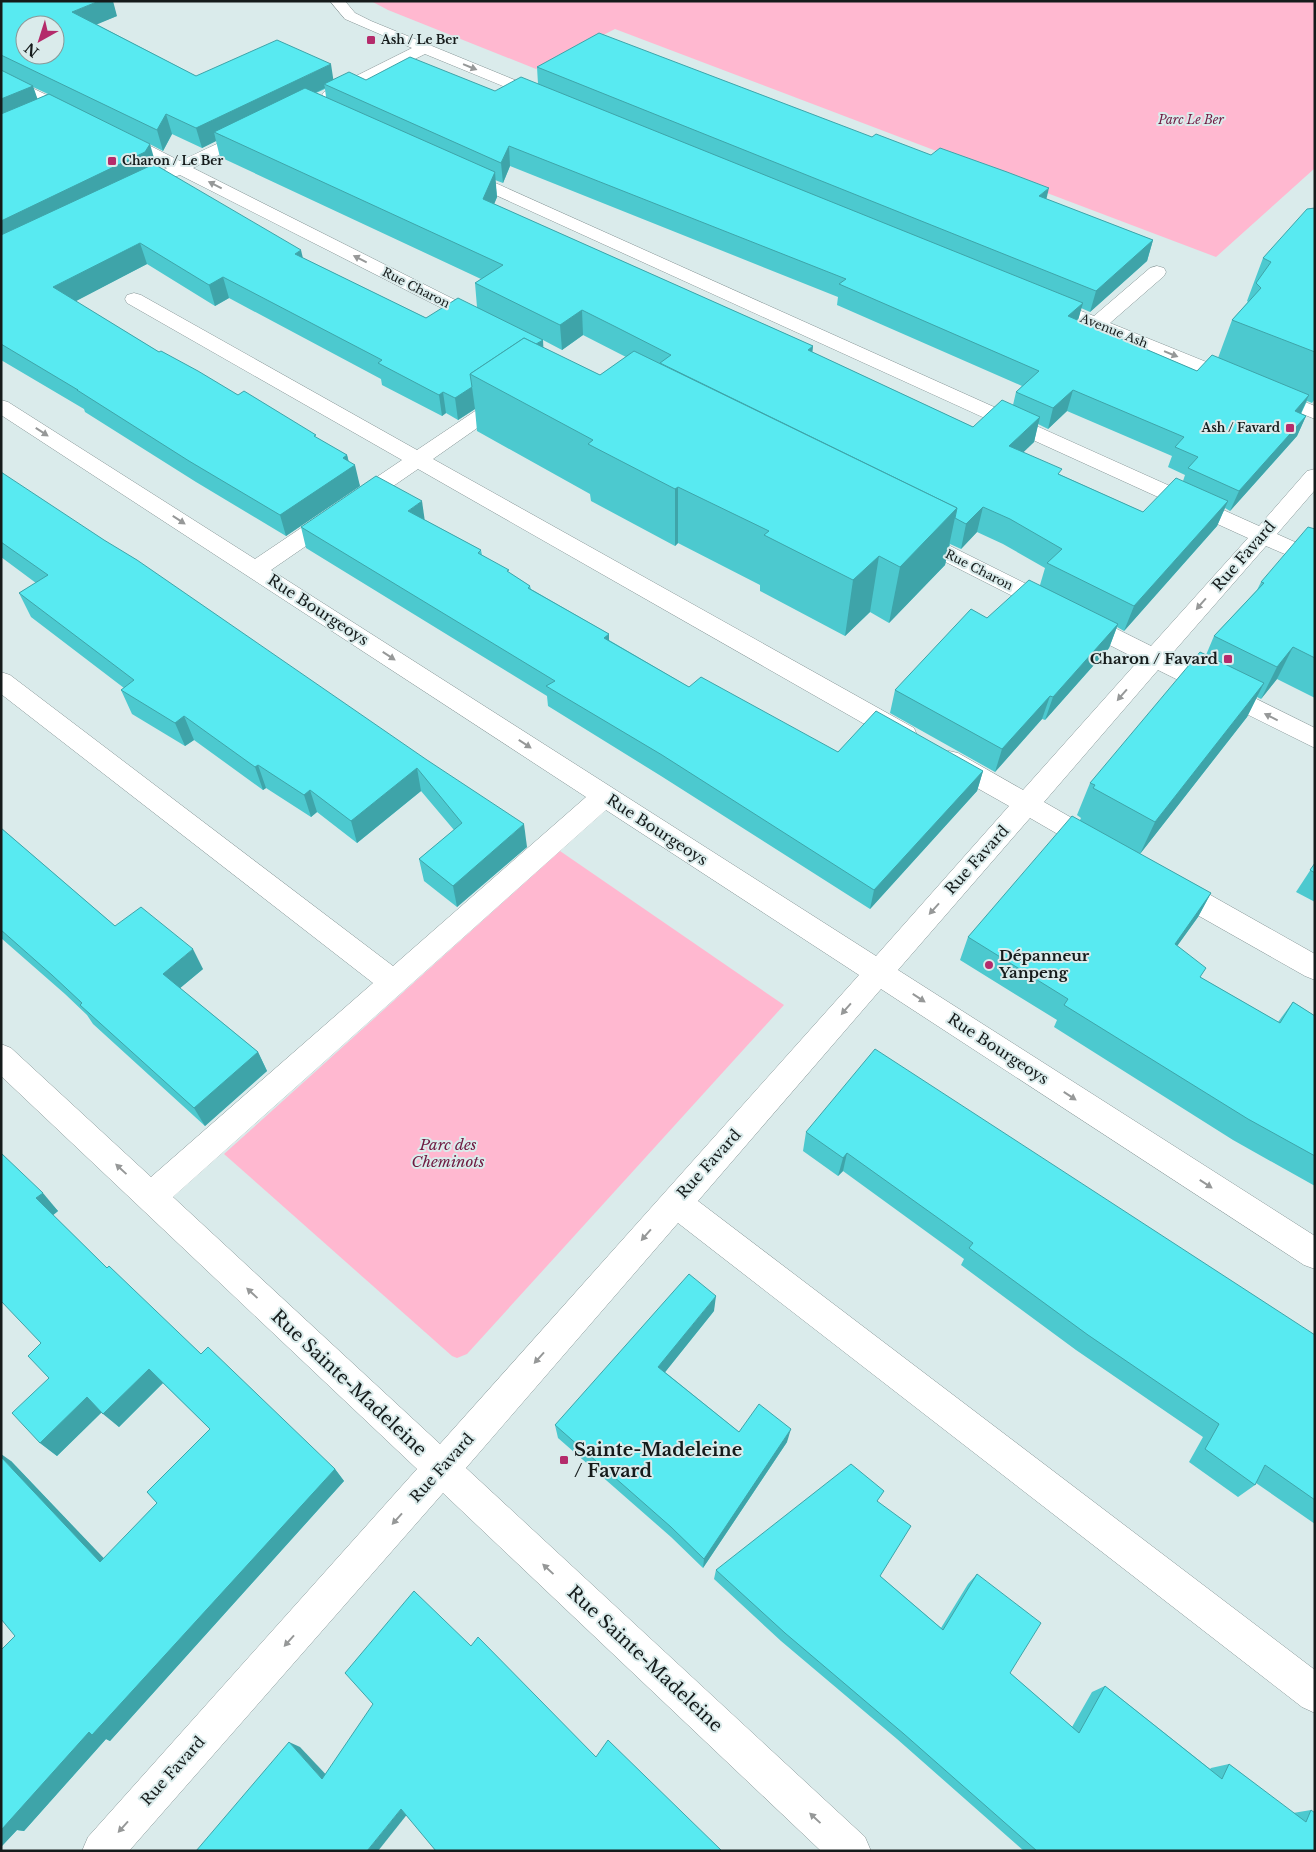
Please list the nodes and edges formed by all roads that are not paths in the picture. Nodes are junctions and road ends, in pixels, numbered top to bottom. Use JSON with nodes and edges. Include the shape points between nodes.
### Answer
{"nodes":[{"id":1,"x":337,"y":1,"type":"edge"},
{"id":2,"x":425,"y":48,"type":"junction"},
{"id":3,"x":1,"y":78,"type":"edge"},
{"id":4,"x":319,"y":100,"type":"edge"},
{"id":5,"x":562,"y":105,"type":"edge"},
{"id":6,"x":57,"y":106,"type":"junction"},
{"id":7,"x":39,"y":114,"type":"edge"},
{"id":8,"x":88,"y":121,"type":"edge"},
{"id":9,"x":268,"y":125,"type":"edge"},
{"id":10,"x":104,"y":129,"type":"edge"},
{"id":11,"x":448,"y":167,"type":"edge"},
{"id":12,"x":180,"y":168,"type":"junction"},
{"id":13,"x":154,"y":181,"type":"edge"},
{"id":14,"x":536,"y":200,"type":"junction"},
{"id":15,"x":510,"y":216,"type":"edge"},
{"id":16,"x":1157,"y":272,"type":"dead end"},
{"id":17,"x":1032,"y":298,"type":"edge"},
{"id":18,"x":134,"y":299,"type":"dead end"},
{"id":19,"x":1097,"y":324,"type":"junction"},
{"id":20,"x":501,"y":330,"type":"edge"},
{"id":21,"x":520,"y":390,"type":"edge"},
{"id":22,"x":1,"y":406,"type":"edge"},
{"id":23,"x":1315,"y":413,"type":"edge"},
{"id":24,"x":417,"y":460,"type":"junction"},
{"id":25,"x":1315,"y":476,"type":"edge"},
{"id":26,"x":899,"y":530,"type":"edge"},
{"id":27,"x":1262,"y":535,"type":"junction"},
{"id":28,"x":1315,"y":560,"type":"edge"},
{"id":29,"x":255,"y":570,"type":"junction"},
{"id":30,"x":1154,"y":658,"type":"junction"},
{"id":31,"x":1,"y":682,"type":"edge"},
{"id":32,"x":1315,"y":739,"type":"edge"},
{"id":33,"x":604,"y":796,"type":"junction"},
{"id":34,"x":1027,"y":804,"type":"junction"},
{"id":35,"x":1121,"y":858,"type":"edge"},
{"id":36,"x":1154,"y":877,"type":"edge"},
{"id":37,"x":1315,"y":968,"type":"edge"},
{"id":38,"x":878,"y":972,"type":"junction"},
{"id":39,"x":393,"y":982,"type":"junction"},
{"id":40,"x":1,"y":1057,"type":"edge"},
{"id":41,"x":151,"y":1197,"type":"junction"},
{"id":42,"x":675,"y":1202,"type":"junction"},
{"id":43,"x":1315,"y":1254,"type":"edge"},
{"id":44,"x":441,"y":1470,"type":"junction"},
{"id":45,"x":1315,"y":1694,"type":"edge"},
{"id":46,"x":102,"y":1851,"type":"edge"},
{"id":47,"x":851,"y":1851,"type":"edge"}],
"edges":[{"from":1,"to":2,"type":"street","via":[[357,20]]},
{"from":2,"to":4,"type":"street"},
{"from":2,"to":5,"type":"street","one_way":true},
{"from":3,"to":6,"type":"street"},
{"from":6,"to":7,"type":"street"},
{"from":6,"to":8,"type":"street"},
{"from":9,"to":12,"type":"street"},
{"from":10,"to":12,"type":"street","name":"Rue Charon"},
{"from":11,"to":14,"type":"street"},
{"from":12,"to":13,"type":"street"},
{"from":20,"to":12,"type":"street","name":"Rue Charon","one_way":true},
{"from":14,"to":15,"type":"street"},
{"from":14,"to":27,"type":"street"},
{"from":16,"to":19,"type":"street"},
{"from":17,"to":19,"type":"street","name":"Avenue Ash"},
{"from":18,"to":24,"type":"street"},
{"from":19,"to":23,"type":"street","name":"Avenue Ash","one_way":true},
{"from":21,"to":24,"type":"street"},
{"from":22,"to":29,"type":"street","name":"Rue Bourgeoys","one_way":true},
{"from":24,"to":29,"type":"street"},
{"from":24,"to":34,"type":"street"},
{"from":25,"to":27,"type":"street","name":"Rue Favard"},
{"from":26,"to":30,"type":"street","name":"Rue Charon"},
{"from":27,"to":28,"type":"street"},
{"from":27,"to":30,"type":"street","name":"Rue Favard","one_way":true},
{"from":29,"to":33,"type":"street","name":"Rue Bourgeoys","one_way":true},
{"from":32,"to":30,"type":"street","name":"Rue Charon","one_way":true},
{"from":30,"to":34,"type":"street","name":"Rue Favard","one_way":true},
{"from":31,"to":39,"type":"street"},
{"from":33,"to":38,"type":"street","name":"Rue Bourgeoys"},
{"from":33,"to":39,"type":"street"},
{"from":34,"to":35,"type":"street"},
{"from":34,"to":38,"type":"street","name":"Rue Favard","one_way":true},
{"from":36,"to":37,"type":"street"},
{"from":38,"to":42,"type":"street","name":"Rue Favard","one_way":true},
{"from":38,"to":43,"type":"street","name":"Rue Bourgeoys","one_way":true},
{"from":39,"to":41,"type":"street"},
{"from":41,"to":40,"type":"street","name":"Rue Sainte-Madeleine","one_way":true},
{"from":44,"to":41,"type":"street","name":"Rue Sainte-Madeleine","one_way":true},
{"from":42,"to":44,"type":"street","name":"Rue Favard","one_way":true},
{"from":42,"to":45,"type":"street"},
{"from":44,"to":46,"type":"street","name":"Rue Favard","one_way":true},
{"from":47,"to":44,"type":"street","name":"Rue Sainte-Madeleine","one_way":true}]}
